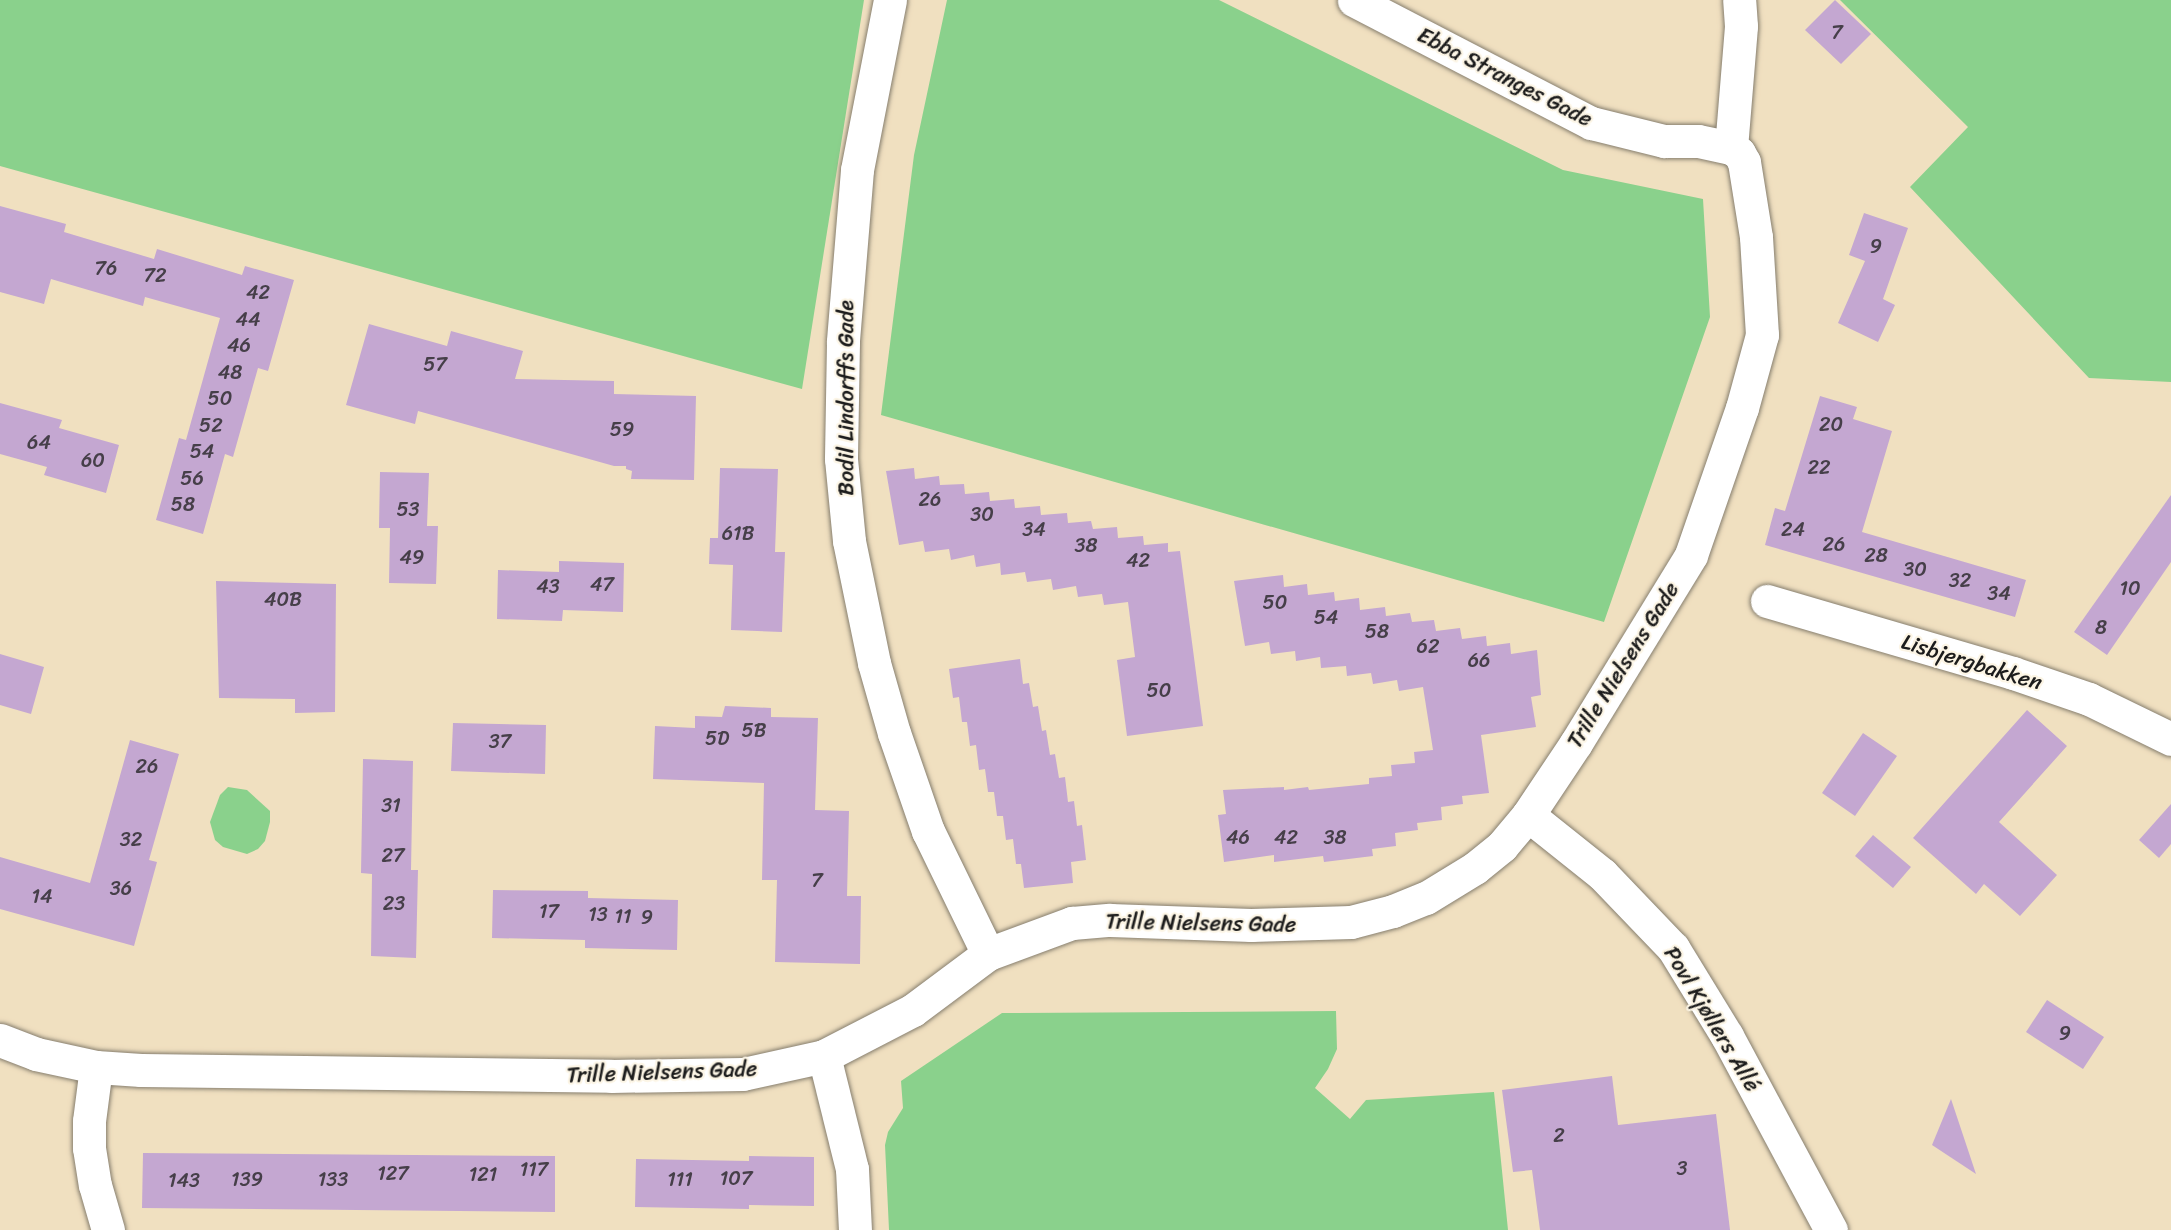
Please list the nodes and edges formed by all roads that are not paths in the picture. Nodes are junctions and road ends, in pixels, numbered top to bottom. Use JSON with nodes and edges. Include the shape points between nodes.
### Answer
{"nodes":[{"id":1,"x":891,"y":0,"type":"edge"},
{"id":2,"x":1354,"y":0,"type":"edge"},
{"id":3,"x":1739,"y":0,"type":"edge"},
{"id":4,"x":1731,"y":148,"type":"junction"},
{"id":5,"x":1767,"y":601,"type":"dead end"},
{"id":6,"x":2171,"y":739,"type":"edge"},
{"id":7,"x":1528,"y":815,"type":"junction"},
{"id":8,"x":988,"y":954,"type":"junction"},
{"id":9,"x":0,"y":1040,"type":"edge"},
{"id":10,"x":824,"y":1056,"type":"junction"},
{"id":11,"x":96,"y":1067,"type":"junction"},
{"id":12,"x":108,"y":1230,"type":"edge"},
{"id":13,"x":855,"y":1230,"type":"edge"},
{"id":14,"x":1831,"y":1230,"type":"edge"}],
"edges":[{"from":1,"to":8,"type":"street","name":"Bodil Lindorffs Gade","via":[[857,170],[843,342],[841,459],[849,541],[874,663],[894,733],[928,831]]},
{"from":2,"to":4,"type":"street","name":"Ebba Stranges Gade","via":[[1591,123],[1664,141],[1698,141]]},
{"from":3,"to":4,"type":"street","via":[[1742,26]]},
{"from":4,"to":7,"type":"street","name":"Trille Nielsens Gade","via":[[1744,162],[1749,189],[1762,335],[1742,408],[1691,555]]},
{"from":5,"to":6,"type":"street","name":"Lisbjergbakken","via":[[2013,673],[2089,699]]},
{"from":7,"to":8,"type":"street","name":"Trille Nielsens Gade","via":[[1502,846],[1476,868],[1426,898],[1351,922],[1311,925],[1110,920],[1072,924]]},
{"from":7,"to":14,"type":"street","name":"Povl Kjøllers Allé","via":[[1602,874],[1673,948],[1726,1036]]},
{"from":8,"to":10,"type":"street","name":"Trille Nielsens Gade","via":[[913,1010]]},
{"from":9,"to":11,"type":"street","name":"Trille Nielsens Gade","via":[[36,1054]]},
{"from":10,"to":11,"type":"street","name":"Trille Nielsens Gade","via":[[743,1074],[680,1076]]},
{"from":10,"to":13,"type":"street","via":[[852,1169]]},
{"from":11,"to":12,"type":"street","via":[[88,1121],[89,1148]]}]}
